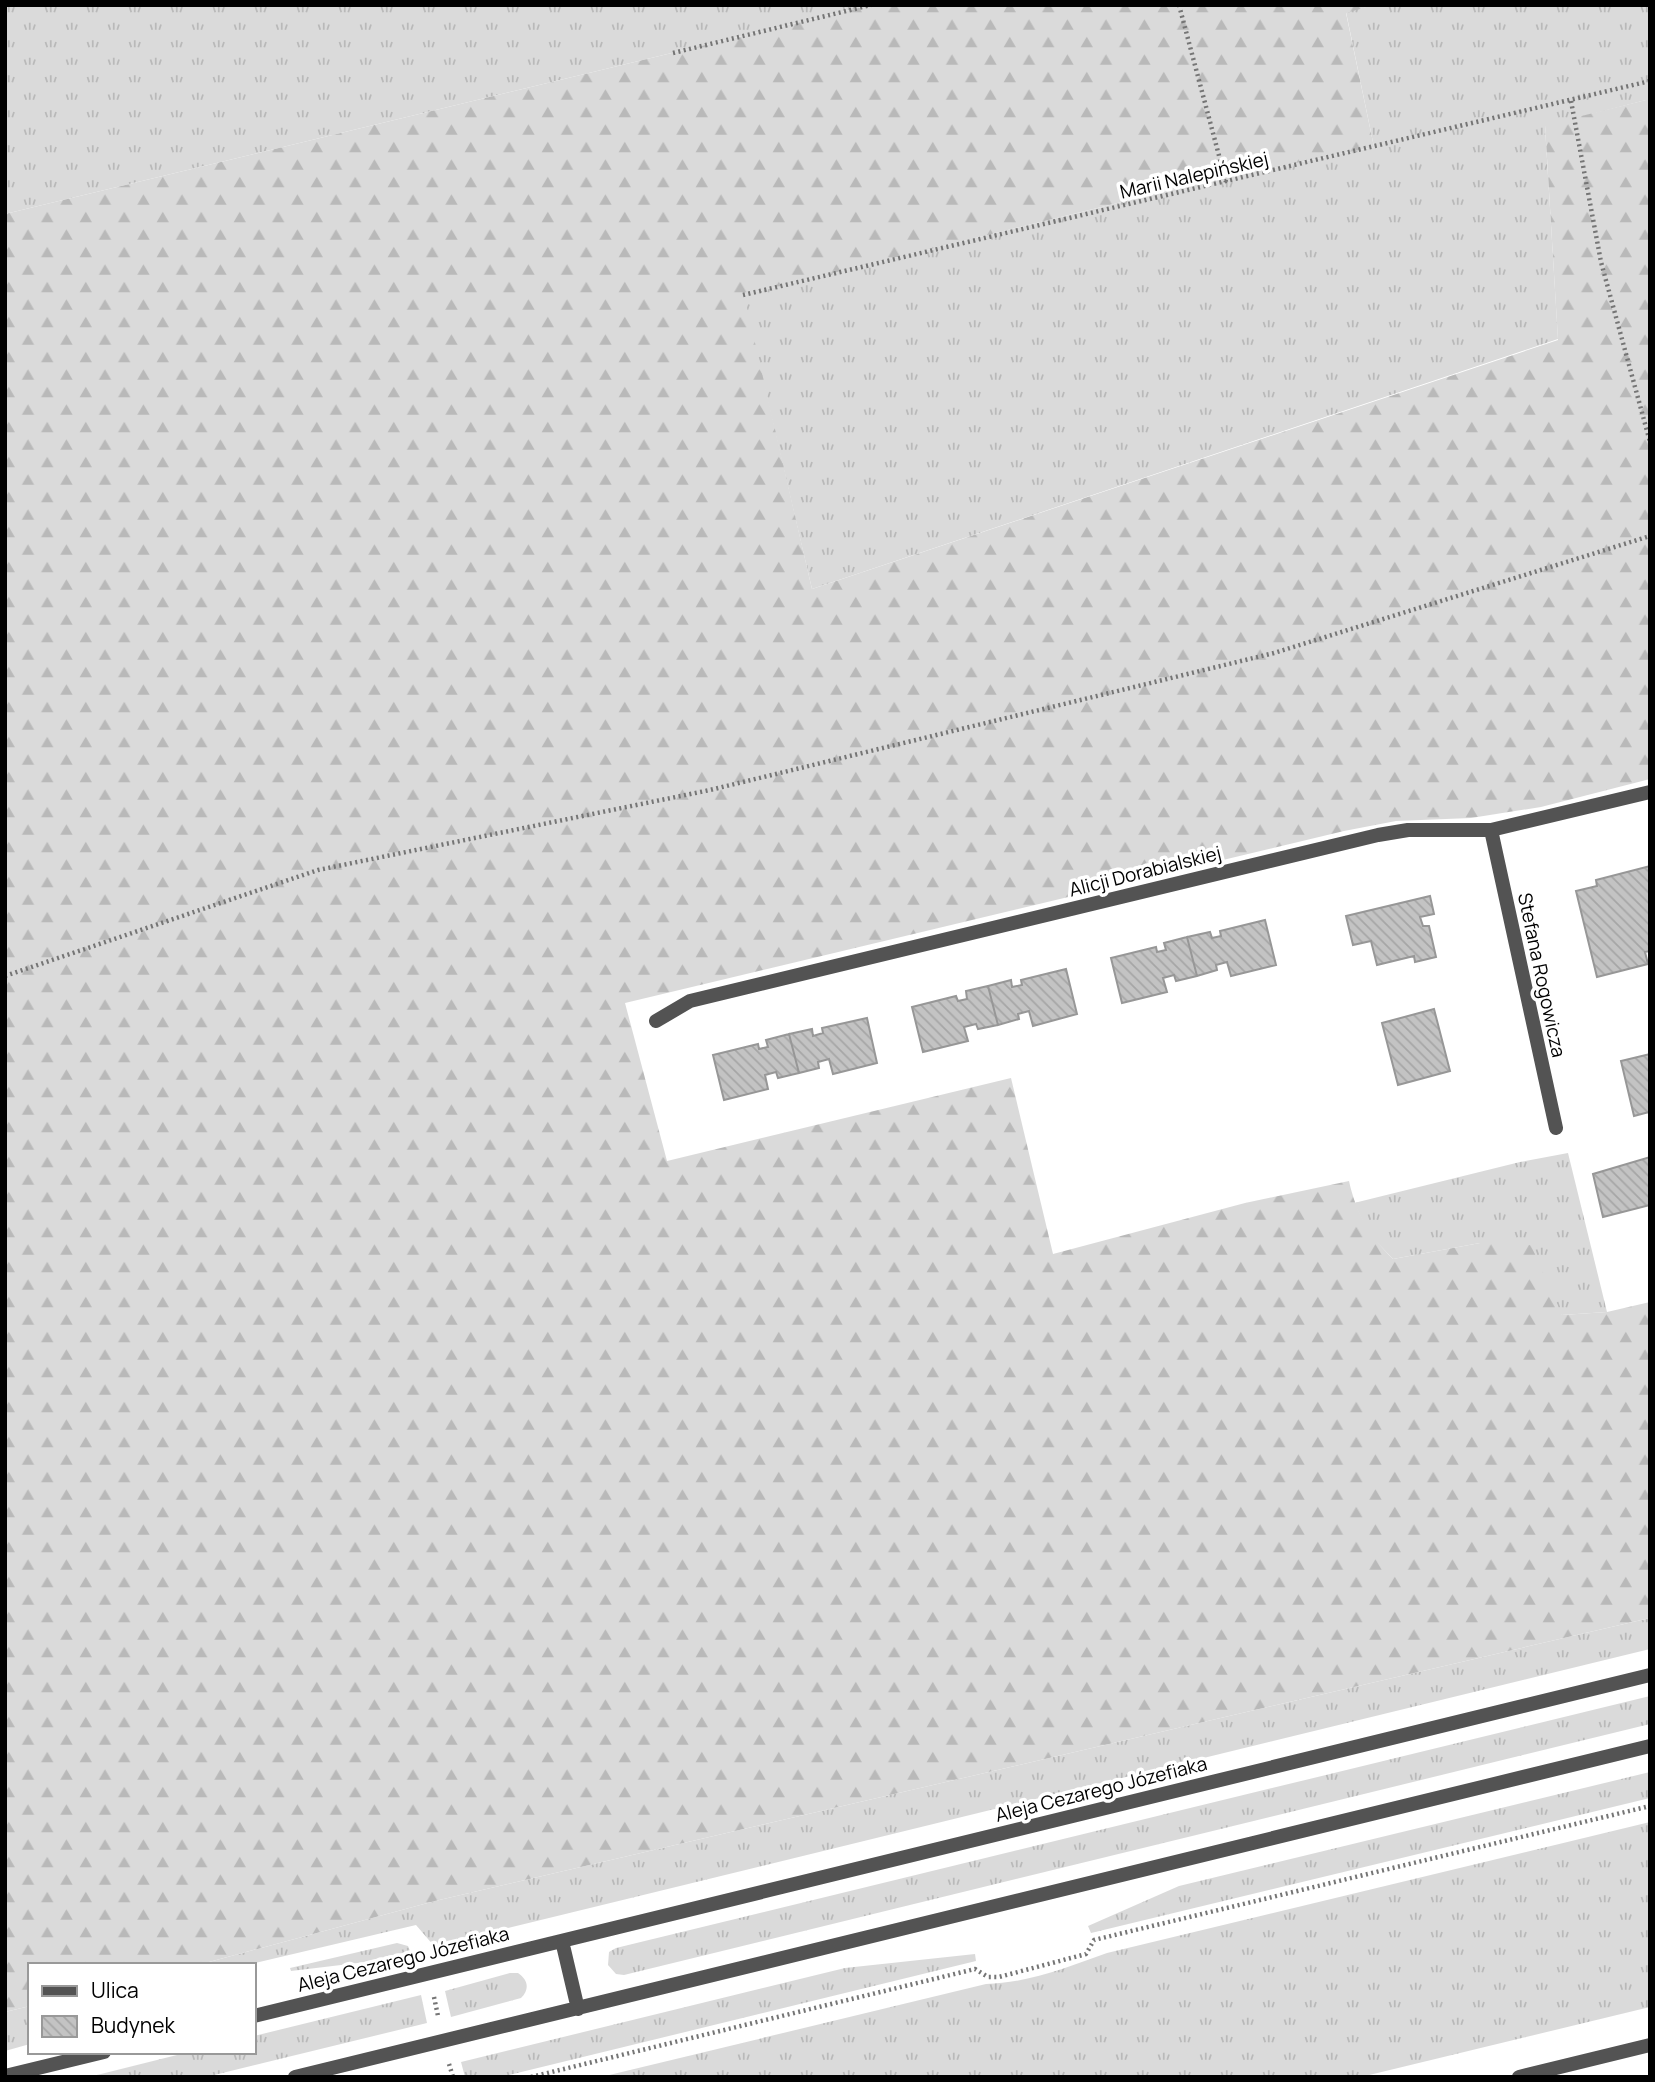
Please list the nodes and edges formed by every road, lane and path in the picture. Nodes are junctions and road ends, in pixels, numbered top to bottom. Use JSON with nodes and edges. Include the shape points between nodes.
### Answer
{"nodes":[{"id":1,"x":871,"y":5,"type":"edge"},
{"id":2,"x":1180,"y":5,"type":"edge"},
{"id":3,"x":673,"y":53,"type":"dead end"},
{"id":4,"x":1650,"y":80,"type":"edge"},
{"id":5,"x":1571,"y":101,"type":"junction"},
{"id":6,"x":1226,"y":181,"type":"junction"},
{"id":7,"x":743,"y":295,"type":"dead end"},
{"id":8,"x":1650,"y":442,"type":"edge"},
{"id":9,"x":1650,"y":536,"type":"edge"},
{"id":10,"x":1650,"y":792,"type":"edge"},
{"id":11,"x":1491,"y":830,"type":"junction"},
{"id":12,"x":5,"y":976,"type":"edge"},
{"id":13,"x":656,"y":1021,"type":"dead end"},
{"id":14,"x":1556,"y":1128,"type":"dead end"},
{"id":15,"x":1650,"y":1675,"type":"edge"},
{"id":16,"x":1650,"y":1746,"type":"edge"},
{"id":17,"x":1650,"y":1806,"type":"edge"},
{"id":18,"x":562,"y":1941,"type":"junction"},
{"id":19,"x":433,"y":1993,"type":"dead end"},
{"id":20,"x":578,"y":2009,"type":"junction"},
{"id":21,"x":256,"y":2015,"type":"edge"},
{"id":22,"x":439,"y":2020,"type":"dead end"},
{"id":23,"x":1650,"y":2045,"type":"edge"},
{"id":24,"x":96,"y":2054,"type":"edge"},
{"id":25,"x":5,"y":2076,"type":"edge"},
{"id":26,"x":295,"y":2077,"type":"edge"},
{"id":27,"x":531,"y":2077,"type":"edge"},
{"id":28,"x":1519,"y":2077,"type":"edge"}],
"edges":[{"from":1,"to":3,"type":"path"},
{"from":2,"to":6,"type":"path"},
{"from":4,"to":5,"type":"path","name":"Marii Nalepińskiej"},
{"from":5,"to":6,"type":"path","name":"Marii Nalepińskiej"},
{"from":5,"to":8,"type":"path","via":[[1601,262]]},
{"from":6,"to":7,"type":"path","name":"Marii Nalepińskiej"},
{"from":9,"to":12,"type":"path","via":[[1274,653],[710,790],[318,870]]},
{"from":10,"to":11,"type":"street","name":"Alicji Dorabialskiej"},
{"from":11,"to":13,"type":"street","name":"Alicji Dorabialskiej","via":[[1408,830],[1378,835],[690,1001]]},
{"from":11,"to":14,"type":"street","name":"Stefana Rogowicza"},
{"from":15,"to":18,"type":"street","name":"Aleja Cezarego Józefiaka"},
{"from":16,"to":20,"type":"street"},
{"from":17,"to":27,"type":"path","via":[[1094,1940],[1086,1954],[1076,1958],[999,1977],[975,1969]]},
{"from":18,"to":20,"type":"street"},
{"from":18,"to":21,"type":"street","name":"Aleja Cezarego Józefiaka"},
{"from":19,"to":22,"type":"path"},
{"from":20,"to":26,"type":"street"},
{"from":23,"to":28,"type":"street"},
{"from":24,"to":25,"type":"street"}]}
